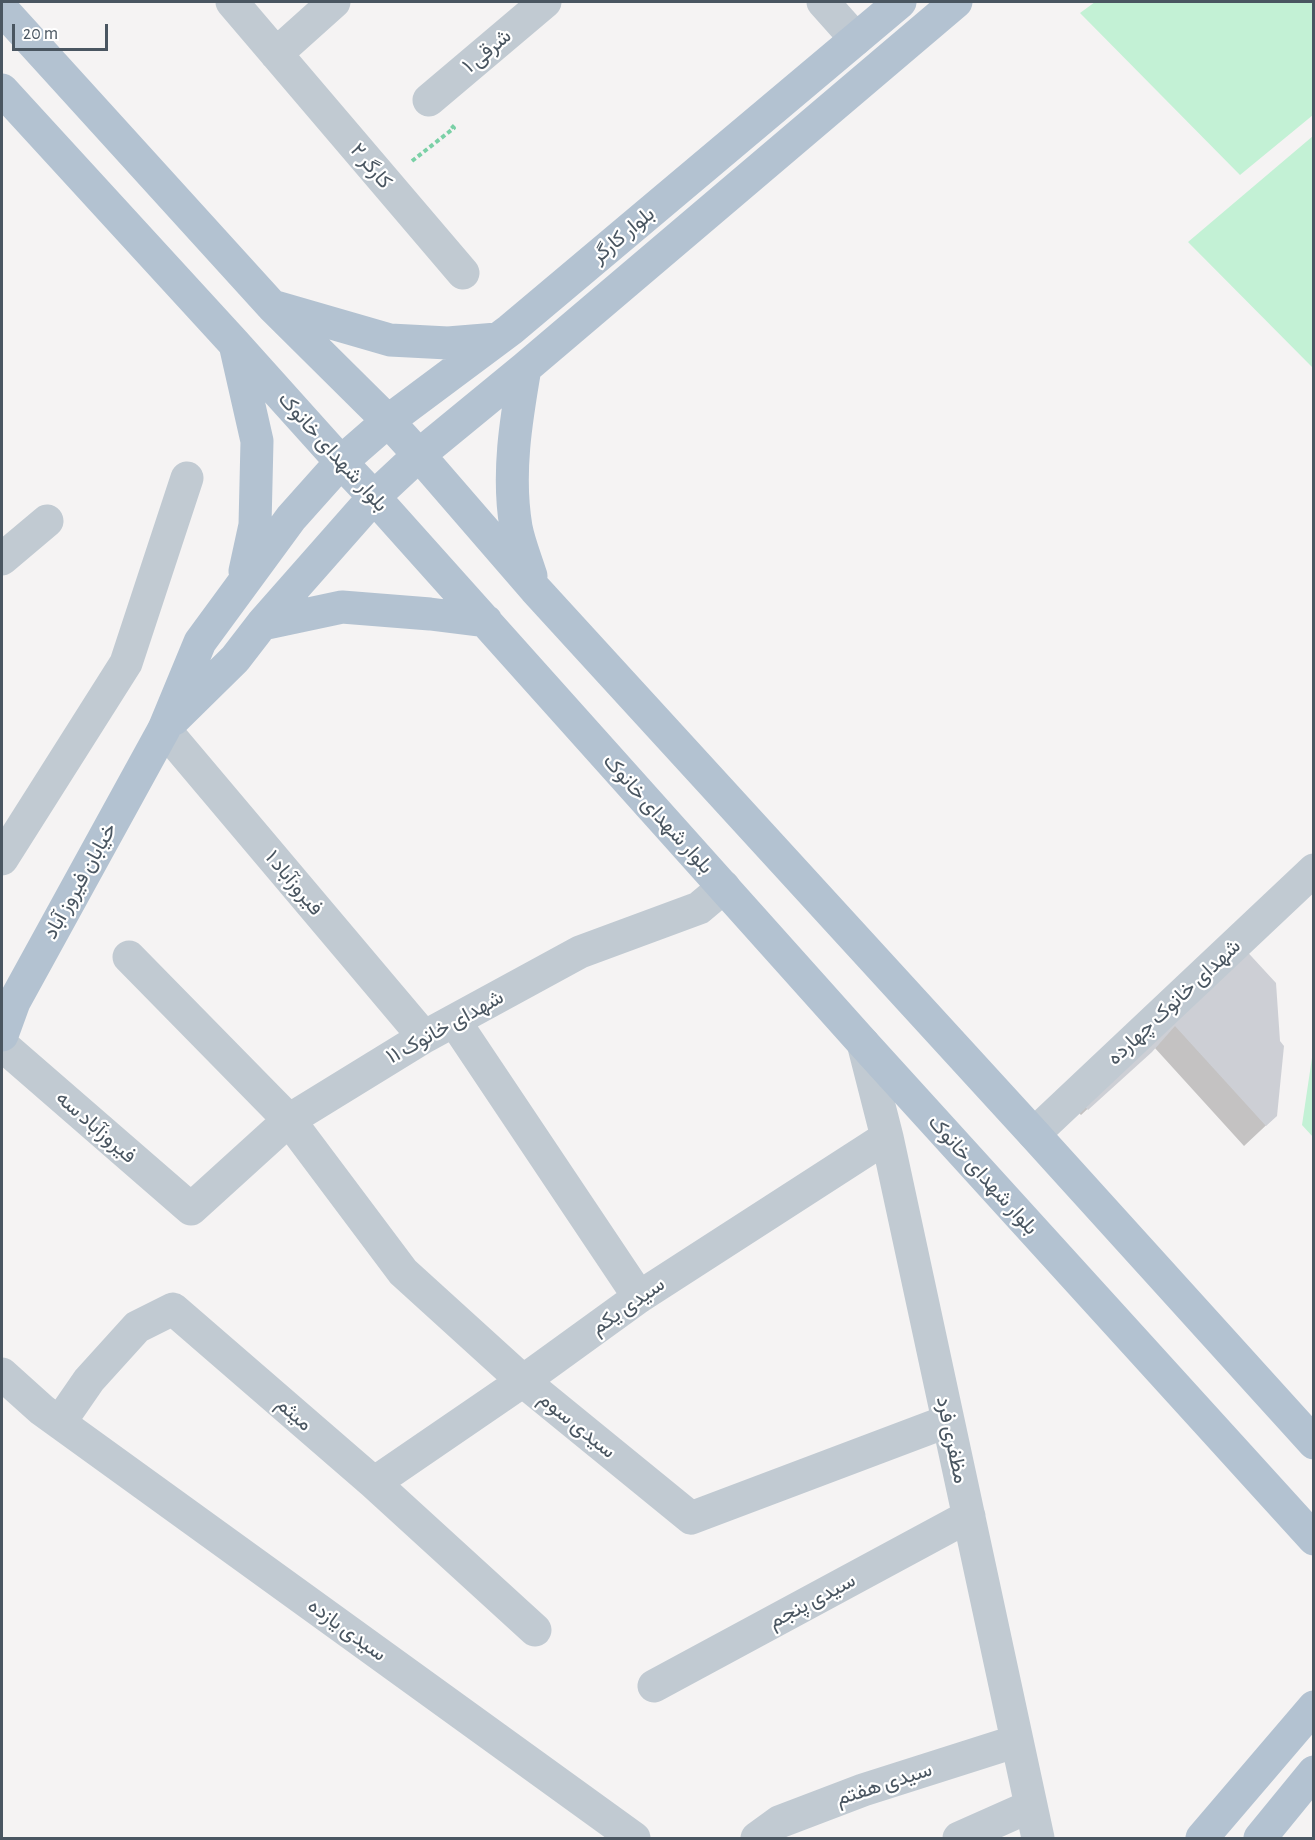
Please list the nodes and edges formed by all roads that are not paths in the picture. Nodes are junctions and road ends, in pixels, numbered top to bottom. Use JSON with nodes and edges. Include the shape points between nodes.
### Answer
{"nodes":[{"id":1,"x":232,"y":2,"type":"edge"},
{"id":2,"x":334,"y":2,"type":"edge"},
{"id":3,"x":545,"y":2,"type":"edge"},
{"id":4,"x":824,"y":2,"type":"edge"},
{"id":5,"x":900,"y":2,"type":"edge"},
{"id":6,"x":956,"y":2,"type":"edge"},
{"id":7,"x":2,"y":9,"type":"edge"},
{"id":8,"x":856,"y":39,"type":"junction"},
{"id":9,"x":276,"y":54,"type":"junction"},
{"id":10,"x":2,"y":90,"type":"edge"},
{"id":11,"x":429,"y":100,"type":"road end"},
{"id":12,"x":463,"y":273,"type":"dead end"},
{"id":13,"x":272,"y":306,"type":"junction"},
{"id":14,"x":497,"y":339,"type":"junction"},
{"id":15,"x":234,"y":343,"type":"junction"},
{"id":16,"x":525,"y":368,"type":"junction"},
{"id":17,"x":388,"y":422,"type":"junction"},
{"id":18,"x":419,"y":456,"type":"junction"},
{"id":19,"x":341,"y":462,"type":"junction"},
{"id":20,"x":187,"y":478,"type":"dead end"},
{"id":21,"x":375,"y":497,"type":"junction"},
{"id":22,"x":47,"y":521,"type":"dead end"},
{"id":23,"x":2,"y":559,"type":"edge"},
{"id":24,"x":243,"y":581,"type":"junction"},
{"id":25,"x":535,"y":590,"type":"junction"},
{"id":26,"x":486,"y":621,"type":"junction"},
{"id":27,"x":262,"y":624,"type":"junction"},
{"id":28,"x":164,"y":729,"type":"junction"},
{"id":29,"x":2,"y":859,"type":"edge"},
{"id":30,"x":1314,"y":870,"type":"edge"},
{"id":31,"x":724,"y":887,"type":"junction"},
{"id":32,"x":129,"y":957,"type":"dead end"},
{"id":33,"x":8,"y":996,"type":"edge"},
{"id":34,"x":455,"y":1022,"type":"junction"},
{"id":35,"x":2,"y":1035,"type":"edge"},
{"id":36,"x":424,"y":1037,"type":"junction"},
{"id":37,"x":863,"y":1043,"type":"junction"},
{"id":38,"x":2,"y":1045,"type":"edge"},
{"id":39,"x":289,"y":1120,"type":"junction"},
{"id":40,"x":1034,"y":1134,"type":"junction"},
{"id":41,"x":887,"y":1137,"type":"junction"},
{"id":42,"x":191,"y":1209,"type":"joint"},
{"id":43,"x":639,"y":1297,"type":"junction"},
{"id":44,"x":2,"y":1374,"type":"edge"},
{"id":45,"x":523,"y":1381,"type":"junction"},
{"id":46,"x":948,"y":1421,"type":"junction"},
{"id":47,"x":60,"y":1422,"type":"junction"},
{"id":48,"x":1314,"y":1443,"type":"edge"},
{"id":49,"x":374,"y":1483,"type":"junction"},
{"id":50,"x":969,"y":1516,"type":"junction"},
{"id":51,"x":1314,"y":1539,"type":"edge"},
{"id":52,"x":535,"y":1629,"type":"dead end"},
{"id":53,"x":654,"y":1686,"type":"dead end"},
{"id":54,"x":1314,"y":1707,"type":"edge"},
{"id":55,"x":1017,"y":1742,"type":"junction"},
{"id":56,"x":1285,"y":1742,"type":"junction"},
{"id":57,"x":1313,"y":1772,"type":"edge"},
{"id":58,"x":1031,"y":1806,"type":"junction"},
{"id":59,"x":634,"y":1839,"type":"edge"},
{"id":60,"x":757,"y":1839,"type":"edge"},
{"id":61,"x":959,"y":1839,"type":"edge"},
{"id":62,"x":1038,"y":1839,"type":"edge"},
{"id":63,"x":1202,"y":1839,"type":"edge"},
{"id":64,"x":1260,"y":1839,"type":"edge"}],
"edges":[{"from":1,"to":9,"type":"street","name":"کارگر ۲"},
{"from":2,"to":9,"type":"street"},
{"from":3,"to":11,"type":"street","name":"شرقی ۱"},
{"from":4,"to":8,"type":"street"},
{"from":5,"to":8,"type":"main road","name":"بلوار کارگر"},
{"from":6,"to":16,"type":"main road","name":"بلوار کارگر"},
{"from":7,"to":13,"type":"main road"},
{"from":8,"to":14,"type":"main road","name":"بلوار کارگر"},
{"from":9,"to":12,"type":"street","name":"کارگر ۲"},
{"from":10,"to":15,"type":"main road","name":"بلوار شهدای خانوک"},
{"from":13,"to":14,"type":"main road","via":[[390,340],[448,343]]},
{"from":13,"to":17,"type":"main road"},
{"from":14,"to":17,"type":"main road","name":"بلوار کارگر"},
{"from":15,"to":19,"type":"main road","name":"بلوار شهدای خانوک"},
{"from":15,"to":24,"type":"main road","via":[[256,441],[255,525]]},
{"from":16,"to":18,"type":"main road","name":"بلوار کارگر"},
{"from":16,"to":25,"type":"main road","via":[[512,476],[516,528]]},
{"from":17,"to":18,"type":"main road"},
{"from":17,"to":19,"type":"main road","name":"بلوار کارگر"},
{"from":18,"to":21,"type":"main road","name":"بلوار کارگر"},
{"from":18,"to":25,"type":"main road"},
{"from":19,"to":21,"type":"main road","name":"بلوار شهدای خانوک"},
{"from":19,"to":24,"type":"main road","name":"بلوار کارگر"},
{"from":20,"to":29,"type":"street","via":[[126,663]]},
{"from":21,"to":26,"type":"main road","name":"بلوار شهدای خانوک"},
{"from":21,"to":27,"type":"main road","name":"بلوار کارگر"},
{"from":22,"to":23,"type":"street"},
{"from":24,"to":28,"type":"main road","name":"بلوار کارگر","via":[[200,642]]},
{"from":25,"to":40,"type":"main road"},
{"from":26,"to":27,"type":"main road","via":[[342,607]]},
{"from":26,"to":31,"type":"main road","name":"بلوار شهدای خانوک"},
{"from":27,"to":28,"type":"main road","name":"بلوار کارگر","via":[[235,659]]},
{"from":28,"to":33,"type":"main road","name":"خیابان فیروز آباد"},
{"from":28,"to":36,"type":"street","name":"فیروزآباد ۱"},
{"from":30,"to":40,"type":"street","name":"شهدای خانوک چهارده"},
{"from":31,"to":34,"type":"street","name":"شهدای خانوک ۱۱","via":[[699,908],[580,952]]},
{"from":31,"to":37,"type":"main road","name":"بلوار شهدای خانوک"},
{"from":32,"to":39,"type":"street","name":"سیدی سوم"},
{"from":33,"to":35,"type":"main road","name":"خیابان فیروز آباد"},
{"from":34,"to":36,"type":"street","name":"شهدای خانوک ۱۱"},
{"from":34,"to":43,"type":"street"},
{"from":36,"to":39,"type":"street","name":"شهدای خانوک ۱۱"},
{"from":37,"to":41,"type":"street","name":"مظفری فرد"},
{"from":37,"to":51,"type":"main road","name":"بلوار شهدای خانوک"},
{"from":38,"to":42,"type":"street","name":"فیروزآباد سه"},
{"from":39,"to":42,"type":"street","name":"شهدای خانوک ۱۱"},
{"from":39,"to":45,"type":"street","name":"سیدی سوم","via":[[403,1272]]},
{"from":40,"to":48,"type":"main road"},
{"from":41,"to":43,"type":"street","name":"سیدی یکم"},
{"from":41,"to":46,"type":"street","name":"مظفری فرد"},
{"from":43,"to":45,"type":"street","name":"سیدی یکم"},
{"from":44,"to":47,"type":"street","name":"سیدی یازده"},
{"from":45,"to":46,"type":"street","name":"سیدی سوم","via":[[691,1518]]},
{"from":45,"to":49,"type":"street","name":"سیدی یکم"},
{"from":46,"to":50,"type":"street","name":"مظفری فرد"},
{"from":47,"to":49,"type":"street","name":"میثم","via":[[88,1380],[137,1327],[173,1309]]},
{"from":47,"to":59,"type":"street","name":"سیدی یازده"},
{"from":49,"to":52,"type":"street","name":"میثم"},
{"from":50,"to":53,"type":"street","name":"سیدی پنجم"},
{"from":50,"to":55,"type":"street","name":"مظفری فرد"},
{"from":54,"to":56,"type":"main road"},
{"from":55,"to":58,"type":"street","name":"مظفری فرد"},
{"from":55,"to":60,"type":"street","name":"سیدی هفتم","via":[[852,1794],[779,1822]]},
{"from":56,"to":57,"type":"main road"},
{"from":56,"to":63,"type":"main road"},
{"from":57,"to":64,"type":"main road"},
{"from":58,"to":61,"type":"street"},
{"from":58,"to":62,"type":"street","name":"مظفری فرد"}]}
